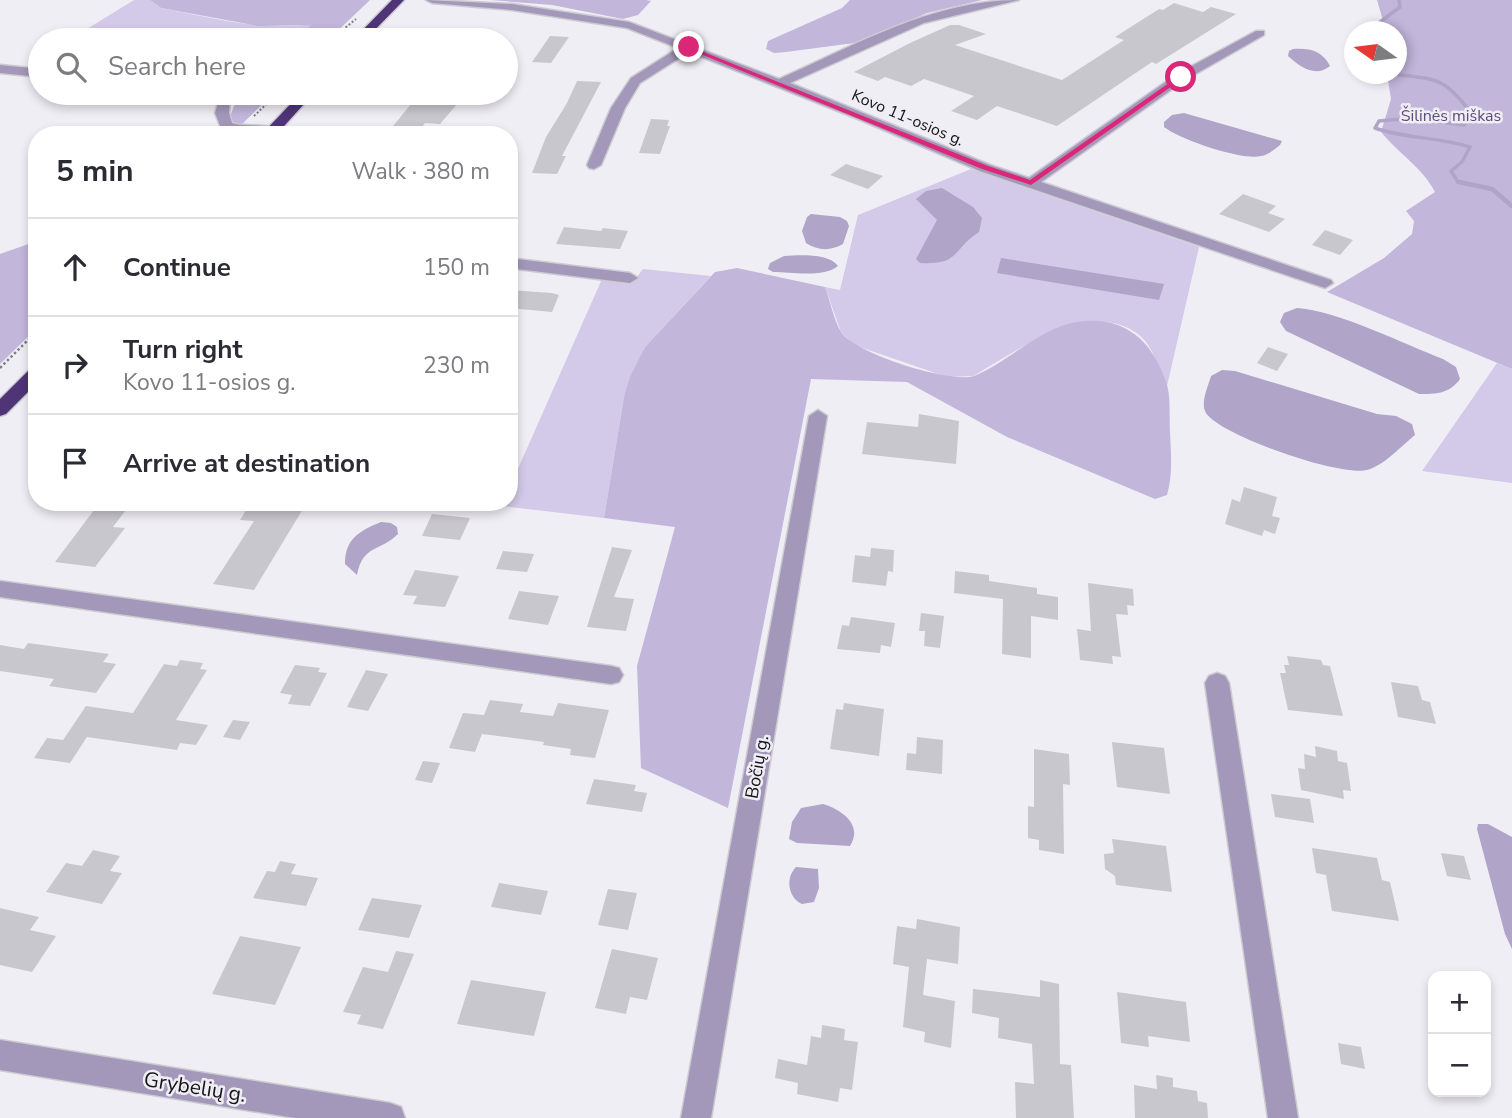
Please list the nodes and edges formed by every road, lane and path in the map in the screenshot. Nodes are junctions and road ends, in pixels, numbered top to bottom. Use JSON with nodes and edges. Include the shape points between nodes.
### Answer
{"nodes":[{"id":1,"x":398,"y":0,"type":"edge"},
{"id":2,"x":432,"y":0,"type":"edge"},
{"id":3,"x":1013,"y":0,"type":"edge"},
{"id":4,"x":371,"y":28,"type":"edge"},
{"id":5,"x":1259,"y":33,"type":"dead end"},
{"id":6,"x":689,"y":47,"type":"junction"},
{"id":7,"x":0,"y":69,"type":"edge"},
{"id":8,"x":28,"y":72,"type":"edge"},
{"id":9,"x":780,"y":83,"type":"junction"},
{"id":10,"x":224,"y":105,"type":"edge"},
{"id":11,"x":297,"y":105,"type":"edge"},
{"id":12,"x":229,"y":126,"type":"edge"},
{"id":13,"x":276,"y":126,"type":"edge"},
{"id":14,"x":594,"y":164,"type":"dead end"},
{"id":15,"x":1031,"y":183,"type":"junction"},
{"id":16,"x":518,"y":264,"type":"edge"},
{"id":17,"x":630,"y":278,"type":"dead end"},
{"id":18,"x":1325,"y":283,"type":"dead end"},
{"id":19,"x":28,"y":340,"type":"edge"},
{"id":20,"x":0,"y":368,"type":"edge"},
{"id":21,"x":28,"y":381,"type":"edge"},
{"id":22,"x":0,"y":410,"type":"edge"},
{"id":23,"x":818,"y":416,"type":"dead end"},
{"id":24,"x":0,"y":589,"type":"edge"},
{"id":25,"x":611,"y":675,"type":"dead end"},
{"id":26,"x":1216,"y":683,"type":"dead end"},
{"id":27,"x":0,"y":1055,"type":"edge"},
{"id":28,"x":390,"y":1118,"type":"edge"},
{"id":29,"x":696,"y":1118,"type":"edge"},
{"id":30,"x":1283,"y":1118,"type":"edge"}],
"edges":[{"from":1,"to":4,"type":"highway"},
{"from":2,"to":6,"type":"street","name":"Kovo 11-osios g.","via":[[629,25]]},
{"from":3,"to":9,"type":"street","via":[[937,16]]},
{"from":5,"to":15,"type":"street","via":[[1181,77]]},
{"from":6,"to":9,"type":"street","name":"Kovo 11-osios g."},
{"from":6,"to":14,"type":"street","via":[[635,81]]},
{"from":7,"to":8,"type":"street"},
{"from":9,"to":15,"type":"street","name":"Kovo 11-osios g."},
{"from":10,"to":12,"type":"street","via":[[222,113]]},
{"from":11,"to":13,"type":"highway"},
{"from":15,"to":18,"type":"street","name":"Kovo 11-osios g."},
{"from":16,"to":17,"type":"street"},
{"from":19,"to":20,"type":"path"},
{"from":21,"to":22,"type":"highway"},
{"from":23,"to":29,"type":"street","name":"Bočių g."},
{"from":24,"to":25,"type":"street"},
{"from":26,"to":30,"type":"street"},
{"from":27,"to":28,"type":"street","name":"Grybelių g."}]}
